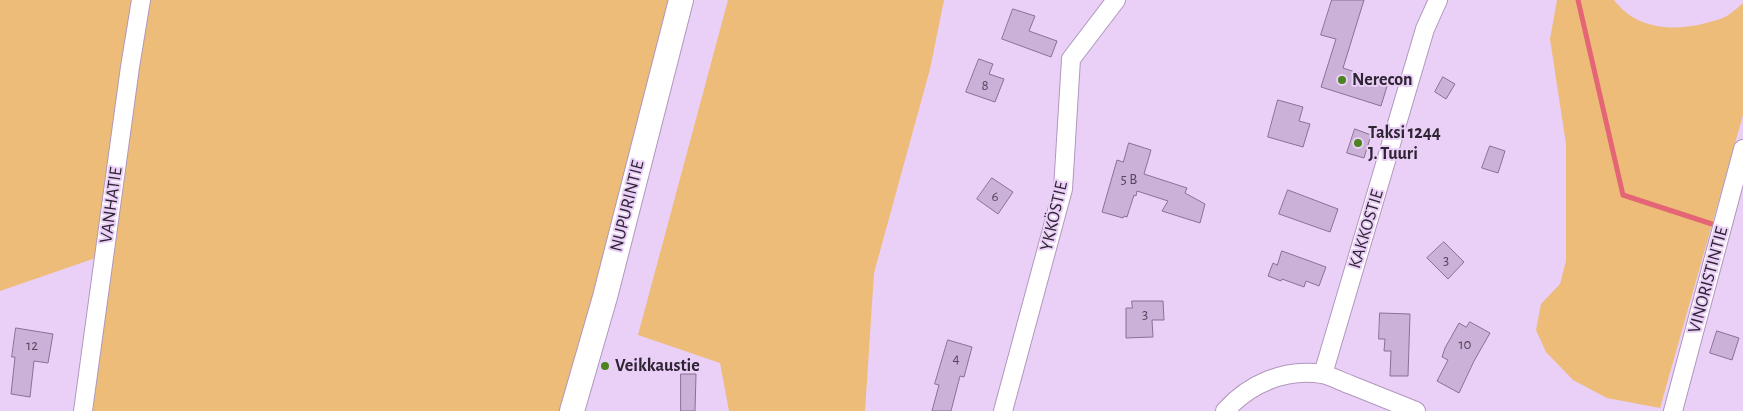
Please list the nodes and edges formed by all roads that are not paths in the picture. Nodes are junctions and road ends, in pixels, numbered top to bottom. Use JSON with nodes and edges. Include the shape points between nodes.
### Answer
{"nodes":[{"id":1,"x":141,"y":0,"type":"edge"},
{"id":2,"x":681,"y":0,"type":"edge"},
{"id":3,"x":1116,"y":0,"type":"edge"},
{"id":4,"x":1438,"y":0,"type":"edge"},
{"id":5,"x":1743,"y":149,"type":"edge"},
{"id":6,"x":1323,"y":374,"type":"junction"},
{"id":7,"x":83,"y":411,"type":"edge"},
{"id":8,"x":572,"y":411,"type":"edge"},
{"id":9,"x":1003,"y":411,"type":"edge"},
{"id":10,"x":1225,"y":411,"type":"edge"},
{"id":11,"x":1416,"y":411,"type":"edge"},
{"id":12,"x":1673,"y":411,"type":"edge"}],
"edges":[{"from":1,"to":7,"type":"street","name":"VANHATIE"},
{"from":2,"to":8,"type":"main road","name":"NUPURINTIE"},
{"from":3,"to":9,"type":"street","name":"YKKÖSTIE","via":[[1071,59],[1063,189]]},
{"from":4,"to":6,"type":"street","name":"KAKKOSTIE","via":[[1421,42]]},
{"from":5,"to":12,"type":"street","name":"VINORISTINTIE"},
{"from":6,"to":10,"type":"street","via":[[1281,376],[1263,381]]},
{"from":6,"to":11,"type":"street"}]}
